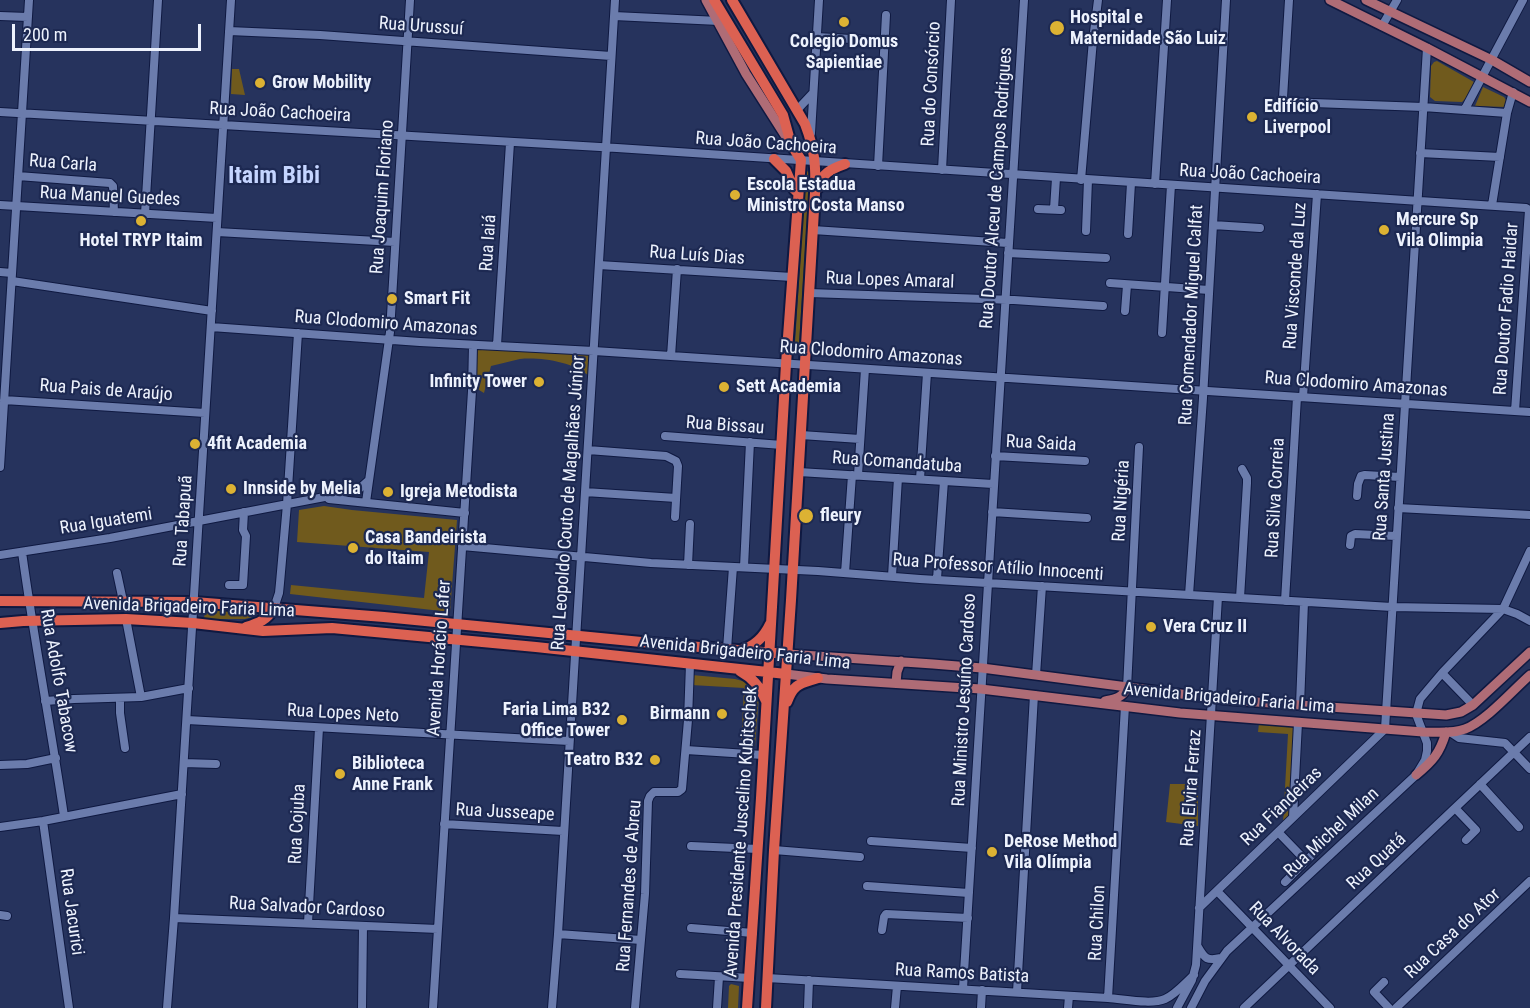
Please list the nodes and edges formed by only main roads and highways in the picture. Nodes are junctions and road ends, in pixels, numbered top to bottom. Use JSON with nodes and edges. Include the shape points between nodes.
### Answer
{"nodes":[{"id":1,"x":706,"y":0,"type":"edge"},
{"id":2,"x":714,"y":0,"type":"edge"},
{"id":3,"x":732,"y":0,"type":"edge"},
{"id":4,"x":1330,"y":0,"type":"edge"},
{"id":5,"x":1366,"y":0,"type":"edge"},
{"id":6,"x":1530,"y":82,"type":"edge"},
{"id":7,"x":1530,"y":102,"type":"edge"},
{"id":8,"x":791,"y":144,"type":"junction"},
{"id":9,"x":774,"y":159,"type":"road end"},
{"id":10,"x":844,"y":164,"type":"road end"},
{"id":11,"x":798,"y":193,"type":"junction"},
{"id":12,"x":816,"y":194,"type":"junction"},
{"id":13,"x":0,"y":601,"type":"edge"},
{"id":14,"x":274,"y":608,"type":"junction"},
{"id":15,"x":300,"y":610,"type":"junction"},
{"id":16,"x":772,"y":618,"type":"junction"},
{"id":17,"x":0,"y":623,"type":"edge"},
{"id":18,"x":240,"y":628,"type":"junction"},
{"id":19,"x":292,"y":629,"type":"junction"},
{"id":20,"x":625,"y":640,"type":"junction"},
{"id":21,"x":687,"y":646,"type":"junction"},
{"id":22,"x":732,"y":650,"type":"junction"},
{"id":23,"x":1530,"y":652,"type":"edge"},
{"id":24,"x":770,"y":653,"type":"junction"},
{"id":25,"x":788,"y":654,"type":"junction"},
{"id":26,"x":628,"y":657,"type":"junction"},
{"id":27,"x":646,"y":659,"type":"junction"},
{"id":28,"x":901,"y":662,"type":"junction"},
{"id":29,"x":734,"y":669,"type":"junction"},
{"id":30,"x":768,"y":673,"type":"junction"},
{"id":31,"x":786,"y":674,"type":"junction"},
{"id":32,"x":1530,"y":675,"type":"edge"},
{"id":33,"x":818,"y":678,"type":"junction"},
{"id":34,"x":896,"y":683,"type":"junction"},
{"id":35,"x":1127,"y":688,"type":"junction"},
{"id":36,"x":767,"y":702,"type":"junction"},
{"id":37,"x":1096,"y":703,"type":"junction"},
{"id":38,"x":784,"y":711,"type":"junction"},
{"id":39,"x":1448,"y":732,"type":"junction"},
{"id":40,"x":1416,"y":775,"type":"road end"},
{"id":41,"x":747,"y":1008,"type":"edge"},
{"id":42,"x":766,"y":1008,"type":"edge"}],
"edges":[{"from":1,"to":8,"type":"main road","via":[[746,74]]},
{"from":2,"to":8,"type":"highway","via":[[783,115]]},
{"from":3,"to":12,"type":"highway","name":"Avenida Presidente Juscelino Kubitschek","via":[[805,124],[816,161]]},
{"from":4,"to":7,"type":"main road"},
{"from":5,"to":6,"type":"main road"},
{"from":8,"to":11,"type":"highway","name":"Avenida Presidente Juscelino Kubitschek","via":[[801,160]]},
{"from":9,"to":11,"type":"highway"},
{"from":10,"to":12,"type":"highway","via":[[827,171]]},
{"from":11,"to":16,"type":"highway","name":"Avenida Presidente Juscelino Kubitschek"},
{"from":12,"to":25,"type":"highway","name":"Avenida Presidente Juscelino Kubitschek"},
{"from":13,"to":14,"type":"highway","name":"Avenida Brigadeiro Faria Lima","via":[[194,602]]},
{"from":14,"to":15,"type":"highway","name":"Avenida Brigadeiro Faria Lima"},
{"from":14,"to":18,"type":"highway","via":[[260,623]]},
{"from":15,"to":19,"type":"highway","via":[[292,618]]},
{"from":15,"to":20,"type":"highway","name":"Avenida Brigadeiro Faria Lima"},
{"from":16,"to":22,"type":"highway","via":[[760,640]]},
{"from":16,"to":24,"type":"highway","name":"Avenida Presidente Juscelino Kubitschek"},
{"from":17,"to":18,"type":"highway","name":"Avenida Brigadeiro Faria Lima","via":[[126,619]]},
{"from":18,"to":19,"type":"highway","name":"Avenida Brigadeiro Faria Lima"},
{"from":19,"to":26,"type":"highway","name":"Avenida Brigadeiro Faria Lima","via":[[332,628]]},
{"from":20,"to":21,"type":"highway","name":"Avenida Brigadeiro Faria Lima"},
{"from":20,"to":26,"type":"highway"},
{"from":21,"to":22,"type":"highway","name":"Avenida Brigadeiro Faria Lima"},
{"from":21,"to":27,"type":"highway","via":[[648,645],[642,650]]},
{"from":22,"to":24,"type":"highway","name":"Avenida Brigadeiro Faria Lima"},
{"from":23,"to":35,"type":"main road","name":"Avenida Brigadeiro Faria Lima","via":[[1473,705],[1452,714],[1299,705]]},
{"from":24,"to":25,"type":"highway","name":"Avenida Brigadeiro Faria Lima"},
{"from":24,"to":30,"type":"highway","name":"Avenida Presidente Juscelino Kubitschek"},
{"from":25,"to":28,"type":"main road","name":"Avenida Brigadeiro Faria Lima"},
{"from":25,"to":31,"type":"highway","name":"Avenida Presidente Juscelino Kubitschek"},
{"from":26,"to":27,"type":"highway","name":"Avenida Brigadeiro Faria Lima"},
{"from":27,"to":29,"type":"highway","name":"Avenida Brigadeiro Faria Lima"},
{"from":28,"to":34,"type":"main road"},
{"from":28,"to":35,"type":"main road","name":"Avenida Brigadeiro Faria Lima"},
{"from":29,"to":30,"type":"highway","name":"Avenida Brigadeiro Faria Lima"},
{"from":29,"to":36,"type":"highway","via":[[756,683]]},
{"from":30,"to":31,"type":"highway","name":"Avenida Brigadeiro Faria Lima"},
{"from":30,"to":36,"type":"highway","name":"Avenida Presidente Juscelino Kubitschek"},
{"from":31,"to":33,"type":"main road","name":"Avenida Brigadeiro Faria Lima"},
{"from":31,"to":38,"type":"highway","name":"Avenida Presidente Juscelino Kubitschek"},
{"from":32,"to":39,"type":"main road","name":"Avenida Brigadeiro Faria Lima","via":[[1484,718],[1466,729]]},
{"from":33,"to":34,"type":"main road","name":"Avenida Brigadeiro Faria Lima"},
{"from":33,"to":38,"type":"highway","via":[[796,686]]},
{"from":34,"to":37,"type":"main road","name":"Avenida Brigadeiro Faria Lima"},
{"from":35,"to":37,"type":"main road","via":[[1118,698]]},
{"from":36,"to":41,"type":"highway","name":"Avenida Presidente Juscelino Kubitschek"},
{"from":37,"to":39,"type":"main road","name":"Avenida Brigadeiro Faria Lima","via":[[1212,716]]},
{"from":38,"to":42,"type":"highway","name":"Avenida Presidente Juscelino Kubitschek"},
{"from":39,"to":40,"type":"main road","via":[[1437,755]]}]}
